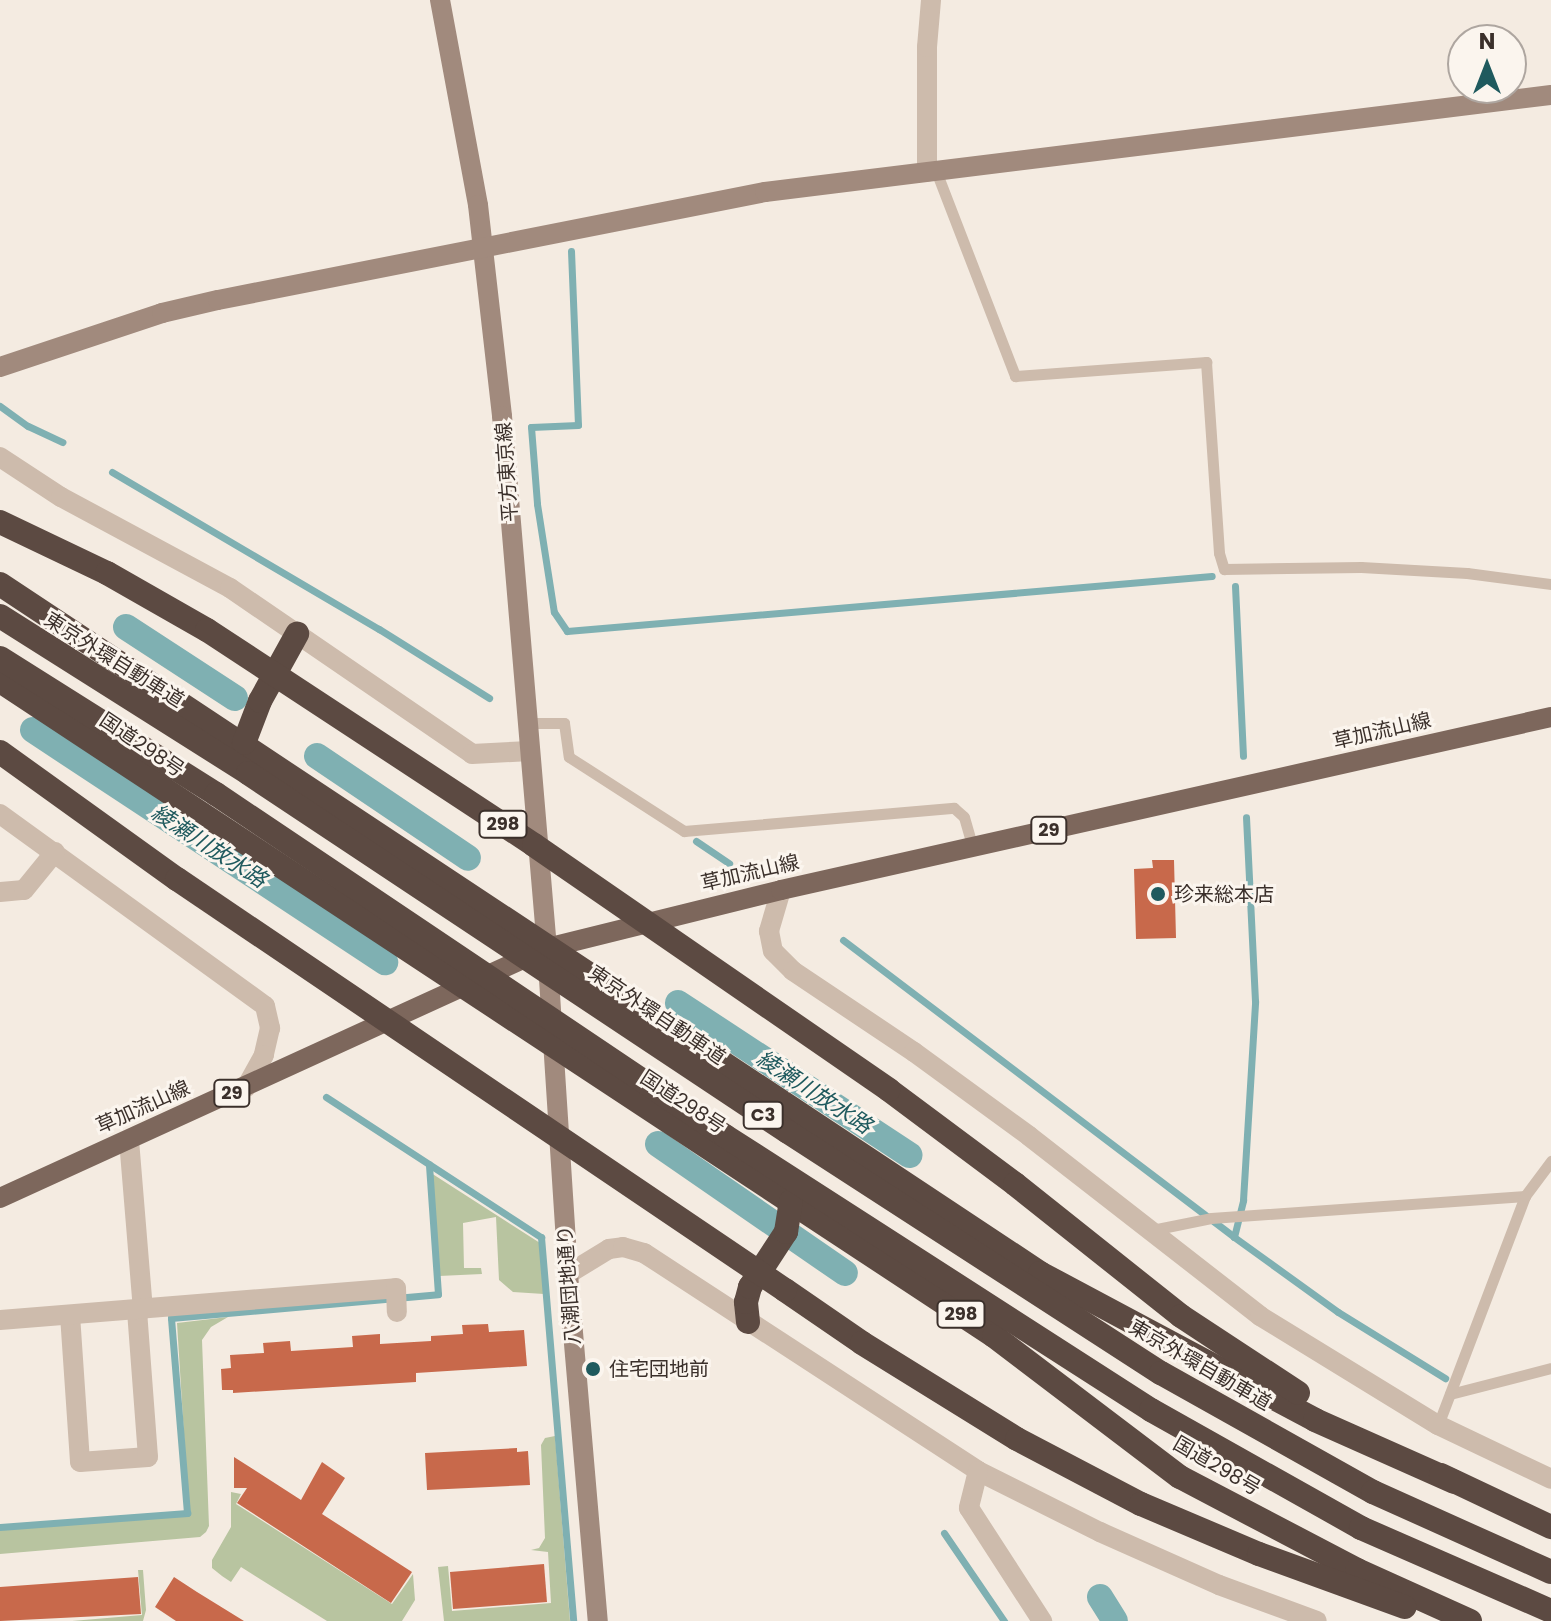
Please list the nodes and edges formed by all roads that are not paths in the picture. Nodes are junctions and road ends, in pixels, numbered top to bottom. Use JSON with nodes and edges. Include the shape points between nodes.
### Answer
{"nodes":[{"id":1,"x":440,"y":0,"type":"edge"},
{"id":2,"x":931,"y":0,"type":"edge"},
{"id":3,"x":1551,"y":95,"type":"edge"},
{"id":4,"x":932,"y":172,"type":"junction"},
{"id":5,"x":484,"y":246,"type":"junction"},
{"id":6,"x":0,"y":367,"type":"edge"},
{"id":7,"x":0,"y":457,"type":"edge"},
{"id":8,"x":0,"y":522,"type":"edge"},
{"id":9,"x":0,"y":584,"type":"edge"},
{"id":10,"x":1551,"y":584,"type":"edge"},
{"id":11,"x":0,"y":616,"type":"edge"},
{"id":12,"x":297,"y":634,"type":"junction"},
{"id":13,"x":0,"y":658,"type":"edge"},
{"id":14,"x":0,"y":681,"type":"edge"},
{"id":15,"x":1551,"y":717,"type":"edge"},
{"id":16,"x":528,"y":723,"type":"junction"},
{"id":17,"x":244,"y":743,"type":"junction"},
{"id":18,"x":530,"y":751,"type":"junction"},
{"id":19,"x":0,"y":752,"type":"edge"},
{"id":20,"x":0,"y":814,"type":"edge"},
{"id":21,"x":973,"y":848,"type":"junction"},
{"id":22,"x":55,"y":852,"type":"junction"},
{"id":23,"x":781,"y":890,"type":"junction"},
{"id":24,"x":0,"y":892,"type":"edge"},
{"id":25,"x":547,"y":948,"type":"junction"},
{"id":26,"x":462,"y":985,"type":"junction"},
{"id":27,"x":555,"y":1047,"type":"junction"},
{"id":28,"x":246,"y":1087,"type":"junction"},
{"id":29,"x":129,"y":1140,"type":"junction"},
{"id":30,"x":1551,"y":1161,"type":"edge"},
{"id":31,"x":1525,"y":1196,"type":"junction"},
{"id":32,"x":0,"y":1198,"type":"edge"},
{"id":33,"x":791,"y":1201,"type":"junction"},
{"id":34,"x":1149,"y":1231,"type":"junction"},
{"id":35,"x":568,"y":1274,"type":"junction"},
{"id":36,"x":140,"y":1309,"type":"junction"},
{"id":37,"x":397,"y":1312,"type":"dead end"},
{"id":38,"x":70,"y":1315,"type":"junction"},
{"id":39,"x":0,"y":1320,"type":"edge"},
{"id":40,"x":748,"y":1322,"type":"junction"},
{"id":41,"x":1551,"y":1368,"type":"edge"},
{"id":42,"x":1450,"y":1394,"type":"junction"},
{"id":43,"x":1438,"y":1425,"type":"junction"},
{"id":44,"x":978,"y":1471,"type":"junction"},
{"id":45,"x":1551,"y":1479,"type":"edge"},
{"id":46,"x":1454,"y":1482,"type":"junction"},
{"id":47,"x":1551,"y":1527,"type":"edge"},
{"id":48,"x":1551,"y":1572,"type":"edge"},
{"id":49,"x":1551,"y":1611,"type":"edge"},
{"id":50,"x":1287,"y":1616,"type":"edge"},
{"id":51,"x":598,"y":1621,"type":"edge"},
{"id":52,"x":1042,"y":1621,"type":"edge"},
{"id":53,"x":1317,"y":1621,"type":"edge"},
{"id":54,"x":1445,"y":1621,"type":"edge"},
{"id":55,"x":1470,"y":1621,"type":"edge"}],
"edges":[{"from":1,"to":5,"type":"street","name":"平方東京線"},
{"from":2,"to":4,"type":"street","via":[[927,47]]},
{"from":3,"to":4,"type":"street"},
{"from":4,"to":5,"type":"street","via":[[765,192]]},
{"from":4,"to":10,"type":"lane","via":[[1015,376],[1206,362],[1224,569],[1361,567]]},
{"from":5,"to":6,"type":"street","via":[[162,313]]},
{"from":5,"to":16,"type":"street","name":"平方東京線"},
{"from":7,"to":12,"type":"street","via":[[98,518],[230,588]]},
{"from":8,"to":46,"type":"highway","number":"298","bridge":true,"via":[[107,573],[207,630],[521,836],[889,1090],[1181,1316],[1282,1384]]},
{"from":9,"to":17,"type":"highway","number":"298"},
{"from":11,"to":48,"type":"highway","name":"東京外環自動車道","number":"C3","bridge":true,"via":[[1161,1373],[1373,1492]]},
{"from":12,"to":17,"type":"highway"},
{"from":12,"to":18,"type":"street","via":[[472,754]]},
{"from":13,"to":49,"type":"highway","number":"C3","bridge":true,"via":[[216,794],[725,1136],[1151,1410],[1361,1528]]},
{"from":14,"to":26,"type":"highway","name":"国道298号","number":"298"},
{"from":15,"to":21,"type":"main road","name":"草加流山線","number":"29"},
{"from":16,"to":18,"type":"street","name":"平方東京線"},
{"from":16,"to":21,"type":"lane","via":[[564,723],[569,757],[684,831],[954,808],[964,817]]},
{"from":17,"to":25,"type":"highway","number":"298"},
{"from":18,"to":25,"type":"street","name":"平方東京線"},
{"from":19,"to":54,"type":"highway","bridge":true,"via":[[142,855],[862,1343],[992,1424],[1141,1504],[1259,1554]]},
{"from":20,"to":22,"type":"street"},
{"from":21,"to":23,"type":"main road","name":"草加流山線","number":"29"},
{"from":22,"to":24,"type":"street","via":[[24,890]]},
{"from":22,"to":28,"type":"street","via":[[265,1006],[270,1028],[264,1055]]},
{"from":23,"to":25,"type":"main road","name":"草加流山線","number":"29"},
{"from":23,"to":34,"type":"street","via":[[769,931],[773,951],[793,971],[978,1098]]},
{"from":25,"to":26,"type":"main road","name":"草加流山線","number":"29"},
{"from":25,"to":27,"type":"street","name":"八潮団地通り"},
{"from":25,"to":46,"type":"highway","number":"298","via":[[1040,1273],[1315,1420]]},
{"from":26,"to":27,"type":"highway","name":"国道298号","number":"298"},
{"from":26,"to":28,"type":"main road","name":"草加流山線","number":"29"},
{"from":27,"to":33,"type":"highway","name":"国道298号","number":"298"},
{"from":27,"to":35,"type":"street","name":"八潮団地通り"},
{"from":28,"to":29,"type":"main road","name":"草加流山線","number":"29"},
{"from":29,"to":32,"type":"main road","name":"草加流山線","number":"29"},
{"from":29,"to":36,"type":"street"},
{"from":30,"to":31,"type":"lane"},
{"from":31,"to":34,"type":"lane","via":[[1211,1218]]},
{"from":31,"to":42,"type":"lane"},
{"from":33,"to":40,"type":"highway","via":[[786,1232],[750,1287]]},
{"from":33,"to":55,"type":"highway","name":"国道298号","number":"298","via":[[994,1336],[1180,1477],[1357,1570]]},
{"from":34,"to":43,"type":"street","via":[[1260,1316]]},
{"from":35,"to":40,"type":"street","via":[[609,1249],[623,1247],[644,1253]]},
{"from":35,"to":51,"type":"street","name":"八潮団地通り"},
{"from":36,"to":37,"type":"street","via":[[396,1288]]},
{"from":36,"to":38,"type":"street"},
{"from":36,"to":38,"type":"street","via":[[148,1457],[80,1462]]},
{"from":38,"to":39,"type":"street"},
{"from":40,"to":44,"type":"street"},
{"from":41,"to":42,"type":"lane"},
{"from":42,"to":43,"type":"lane"},
{"from":43,"to":45,"type":"street"},
{"from":44,"to":50,"type":"street"},
{"from":44,"to":52,"type":"street","via":[[969,1508]]},
{"from":46,"to":47,"type":"highway","number":"298"},
{"from":50,"to":53,"type":"street"}]}
